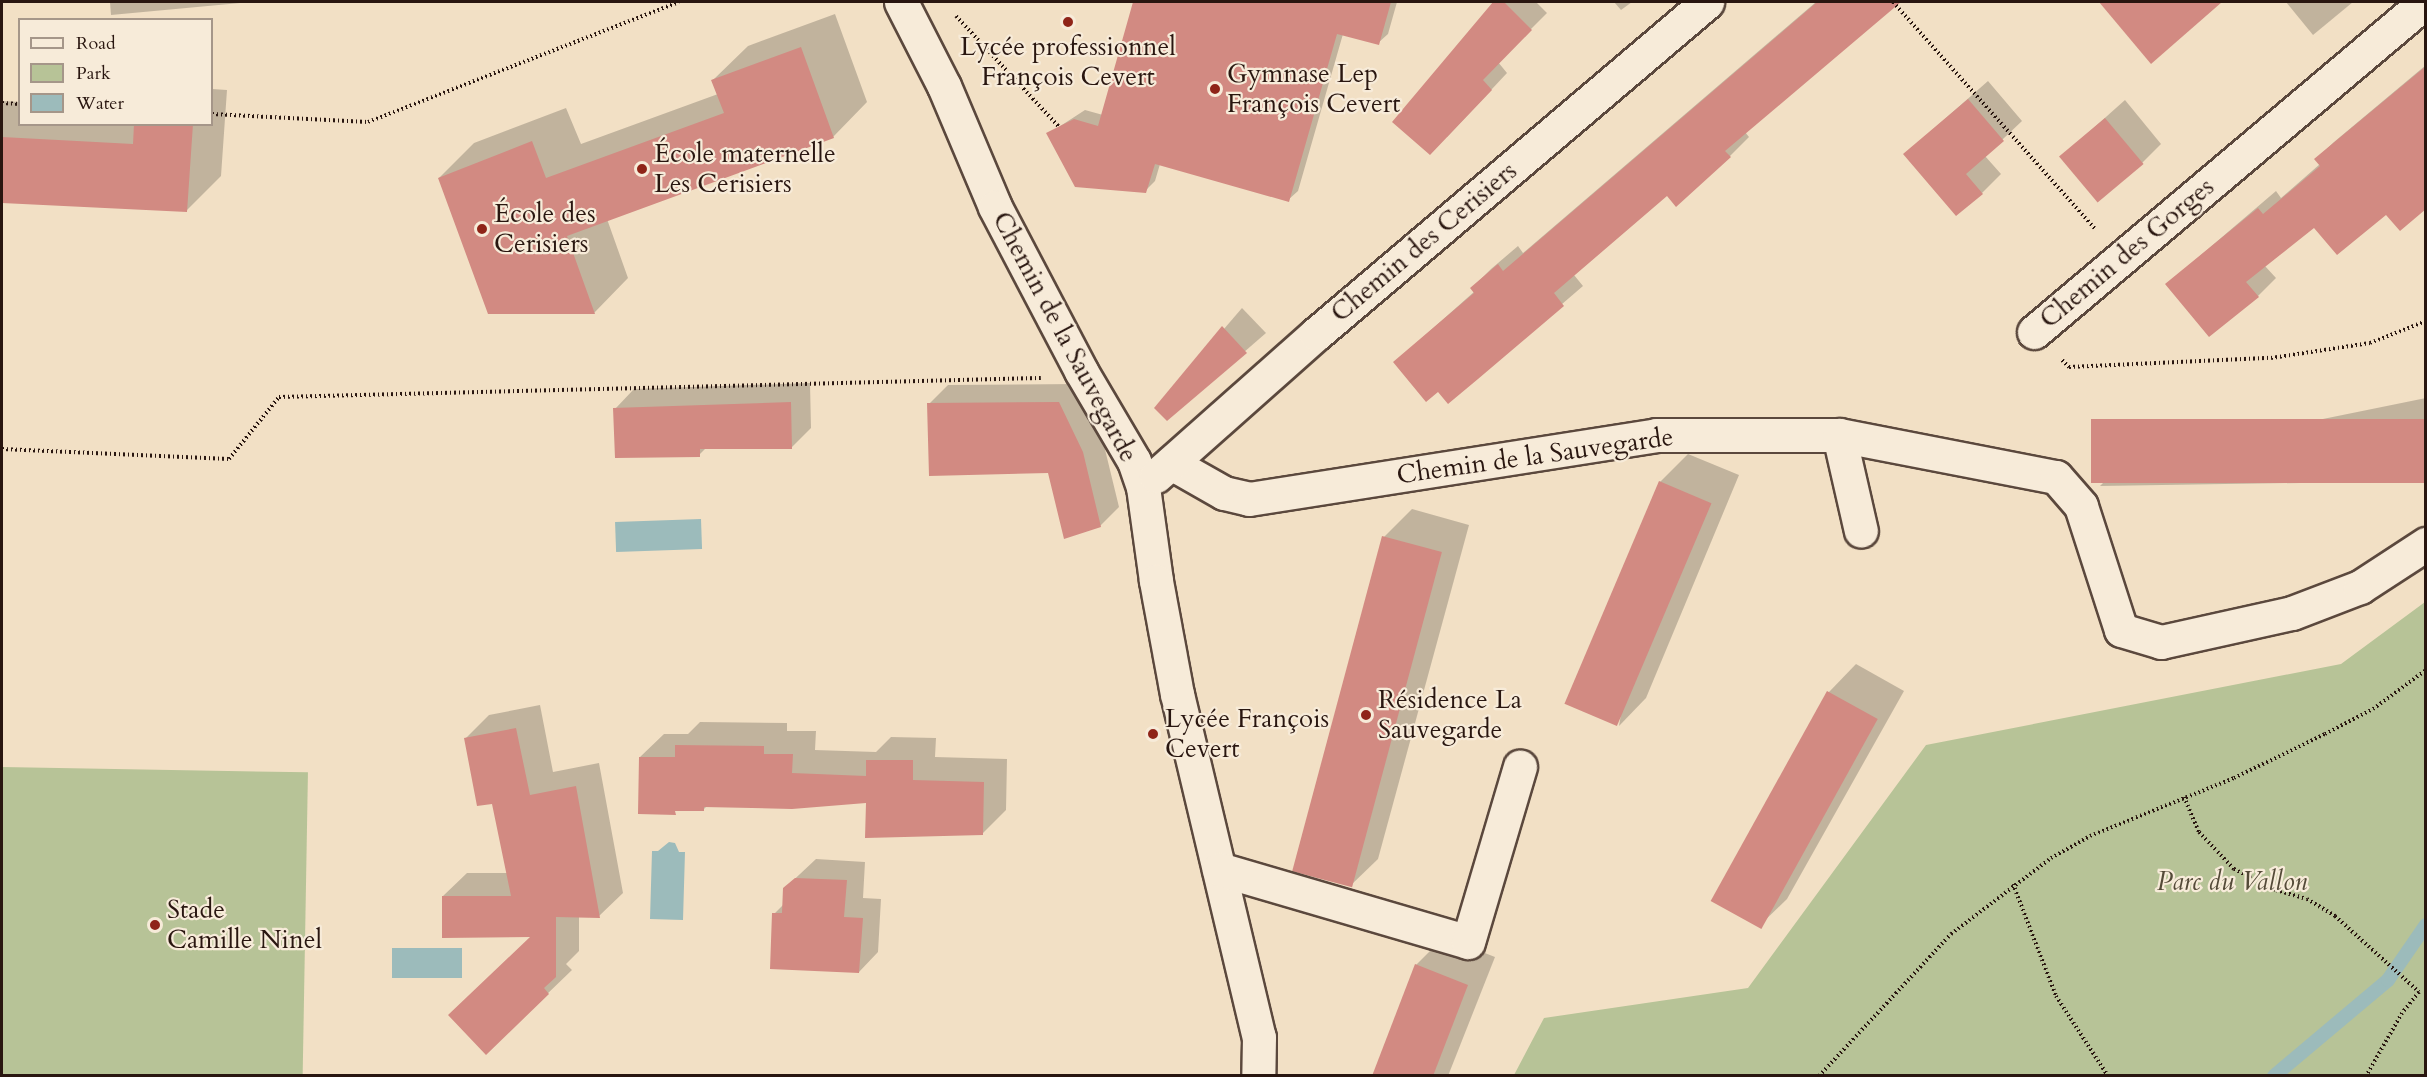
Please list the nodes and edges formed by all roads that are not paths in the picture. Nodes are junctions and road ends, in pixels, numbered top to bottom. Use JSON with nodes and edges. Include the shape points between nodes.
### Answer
{"nodes":[{"id":1,"x":901,"y":2,"type":"edge"},
{"id":2,"x":1707,"y":2,"type":"edge"},
{"id":3,"x":2425,"y":2,"type":"edge"},
{"id":4,"x":2034,"y":332,"type":"road end"},
{"id":5,"x":1839,"y":435,"type":"junction"},
{"id":6,"x":1171,"y":463,"type":"junction"},
{"id":7,"x":1143,"y":487,"type":"junction"},
{"id":8,"x":1861,"y":531,"type":"dead end"},
{"id":9,"x":2426,"y":544,"type":"edge"},
{"id":10,"x":1520,"y":767,"type":"dead end"},
{"id":11,"x":1219,"y":869,"type":"junction"},
{"id":12,"x":1257,"y":1076,"type":"edge"}],
"edges":[{"from":1,"to":7,"type":"street","name":"Chemin de la Sauvegarde","via":[[944,86],[995,207],[1081,371],[1134,461]]},
{"from":2,"to":6,"type":"street","name":"Chemin des Cerisiers","via":[[1316,334]]},
{"from":3,"to":4,"type":"street","name":"Chemin des Gorges"},
{"from":5,"to":6,"type":"street","name":"Chemin de la Sauvegarde","via":[[1656,435],[1249,499],[1224,493]]},
{"from":5,"to":8,"type":"street"},
{"from":5,"to":9,"type":"street","name":"Chemin de la Sauvegarde","via":[[2056,477],[2081,506],[2121,630],[2161,642],[2292,613],[2360,587]]},
{"from":6,"to":7,"type":"street","name":"Chemin des Cerisiers"},
{"from":7,"to":11,"type":"street","name":"Chemin de la Sauvegarde","via":[[1175,683]]},
{"from":10,"to":11,"type":"street","via":[[1468,942]]},
{"from":11,"to":12,"type":"street","name":"Chemin de la Sauvegarde","via":[[1258,1037]]}]}
